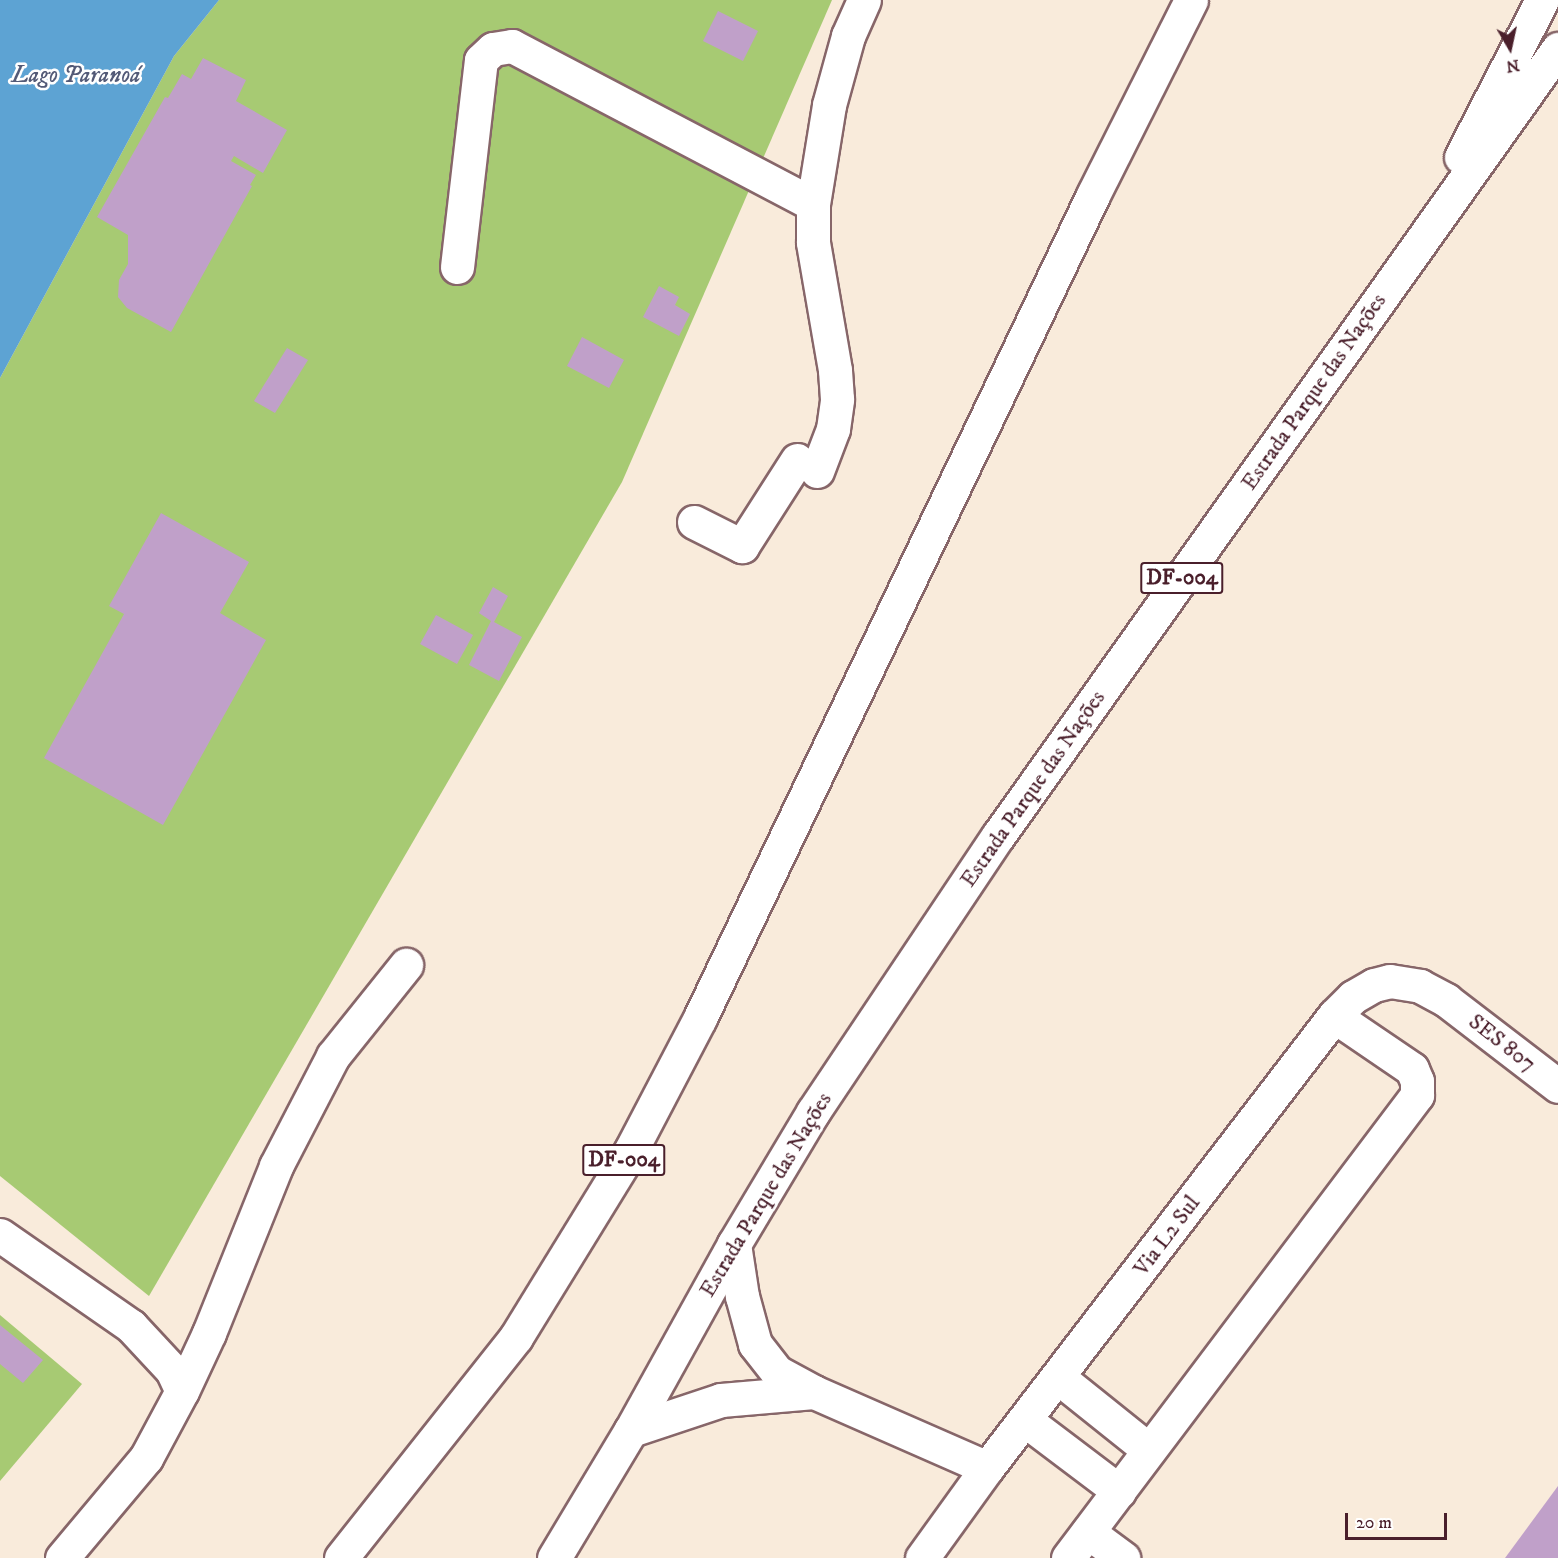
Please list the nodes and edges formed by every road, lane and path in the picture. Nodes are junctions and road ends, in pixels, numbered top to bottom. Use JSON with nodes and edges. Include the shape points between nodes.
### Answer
{"nodes":[{"id":1,"x":864,"y":0,"type":"edge"},
{"id":2,"x":1191,"y":0,"type":"edge"},
{"id":3,"x":1542,"y":0,"type":"edge"},
{"id":4,"x":1558,"y":49,"type":"edge"},
{"id":5,"x":813,"y":204,"type":"junction"},
{"id":6,"x":1405,"y":265,"type":"junction"},
{"id":7,"x":457,"y":267,"type":"dead end"},
{"id":8,"x":694,"y":522,"type":"dead end"},
{"id":9,"x":406,"y":964,"type":"dead end"},
{"id":10,"x":1446,"y":1000,"type":"joint"},
{"id":11,"x":1334,"y":1016,"type":"junction"},
{"id":12,"x":1558,"y":1086,"type":"edge"},
{"id":13,"x":0,"y":1235,"type":"edge"},
{"id":14,"x":734,"y":1244,"type":"junction"},
{"id":15,"x":1059,"y":1378,"type":"junction"},
{"id":16,"x":182,"y":1391,"type":"junction"},
{"id":17,"x":814,"y":1392,"type":"junction"},
{"id":18,"x":1025,"y":1420,"type":"junction"},
{"id":19,"x":631,"y":1430,"type":"junction"},
{"id":20,"x":1149,"y":1450,"type":"junction"},
{"id":21,"x":987,"y":1468,"type":"junction"},
{"id":22,"x":1119,"y":1491,"type":"junction"},
{"id":23,"x":1088,"y":1532,"type":"junction"},
{"id":24,"x":62,"y":1558,"type":"edge"},
{"id":25,"x":341,"y":1558,"type":"edge"},
{"id":26,"x":554,"y":1558,"type":"edge"},
{"id":27,"x":922,"y":1558,"type":"edge"},
{"id":28,"x":1068,"y":1558,"type":"edge"},
{"id":29,"x":1123,"y":1558,"type":"edge"}],
"edges":[{"from":1,"to":5,"type":"main road","via":[[848,36],[829,105]]},
{"from":2,"to":25,"type":"main road","number":"DF-004","via":[[1093,195],[700,1018],[631,1150],[516,1337]]},
{"from":3,"to":6,"type":"main road"},
{"from":4,"to":6,"type":"main road","name":"Estrada Parque das Nações","number":"DF-004"},
{"from":5,"to":7,"type":"main road","via":[[512,46],[493,49],[482,60]]},
{"from":5,"to":8,"type":"main road","via":[[813,242],[835,370],[833,429],[742,546]]},
{"from":6,"to":14,"type":"main road","name":"Estrada Parque das Nações","number":"DF-004","via":[[998,836],[813,1112]]},
{"from":9,"to":16,"type":"main road","via":[[333,1056],[276,1166]]},
{"from":10,"to":11,"type":"main road","name":"Via L2 Sul","via":[[1420,986],[1390,981],[1353,997]]},
{"from":10,"to":12,"type":"main road","name":"SES 807"},
{"from":11,"to":15,"type":"main road","name":"Via L2 Sul"},
{"from":11,"to":20,"type":"main road","via":[[1412,1069],[1417,1095]]},
{"from":13,"to":16,"type":"main road","via":[[131,1326],[172,1370]]},
{"from":14,"to":17,"type":"main road","via":[[755,1344],[777,1372]]},
{"from":14,"to":19,"type":"main road","name":"Estrada Parque das Nações","number":"DF-004"},
{"from":15,"to":18,"type":"main road","name":"Via L2 Sul"},
{"from":15,"to":20,"type":"main road"},
{"from":16,"to":24,"type":"main road","via":[[146,1458]]},
{"from":17,"to":19,"type":"main road","via":[[722,1400]]},
{"from":17,"to":21,"type":"main road"},
{"from":18,"to":21,"type":"main road","name":"Via L2 Sul"},
{"from":18,"to":22,"type":"main road"},
{"from":19,"to":26,"type":"main road","name":"Estrada Parque das Nações","number":"DF-004"},
{"from":20,"to":22,"type":"main road"},
{"from":21,"to":27,"type":"main road","name":"Via L2 Sul"},
{"from":22,"to":23,"type":"main road"},
{"from":23,"to":28,"type":"main road"},
{"from":23,"to":29,"type":"main road"}]}
